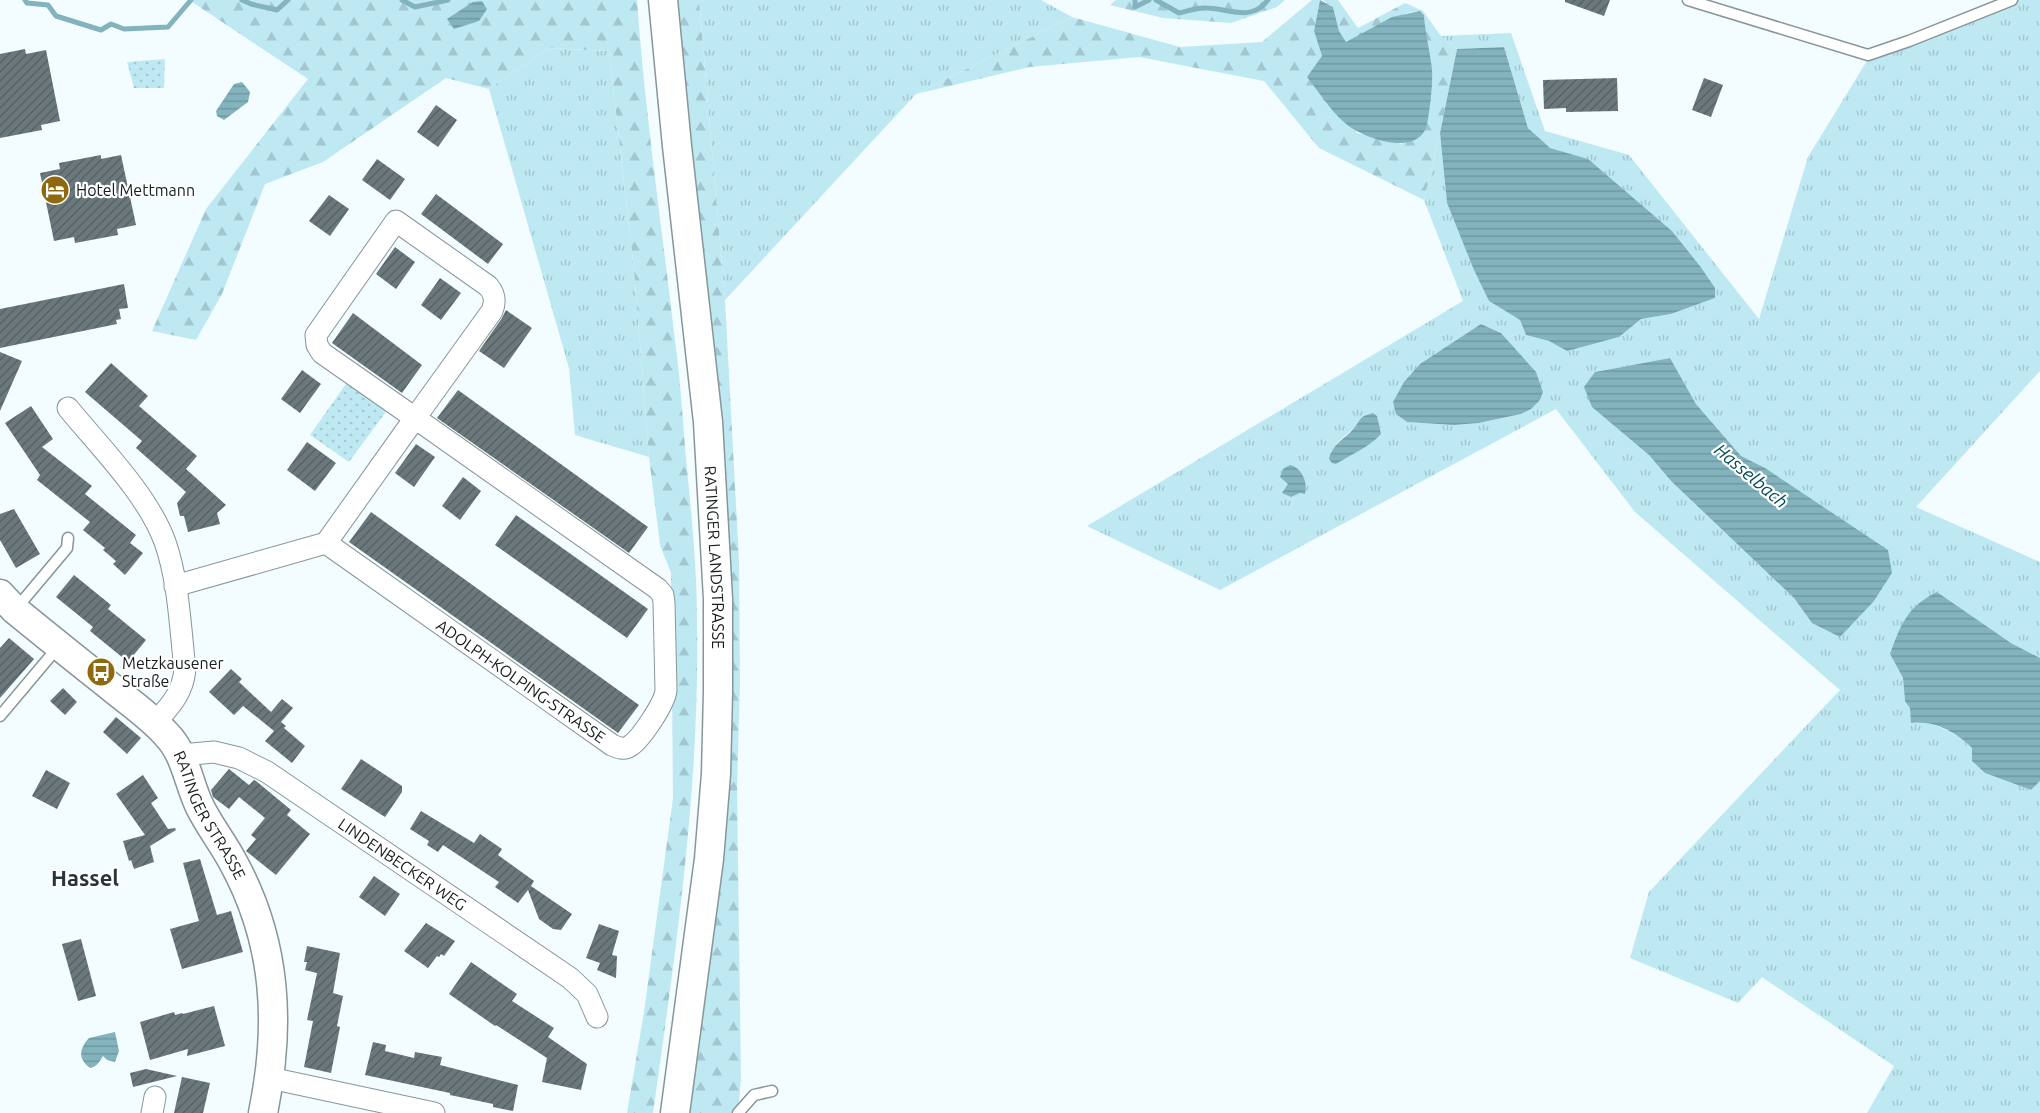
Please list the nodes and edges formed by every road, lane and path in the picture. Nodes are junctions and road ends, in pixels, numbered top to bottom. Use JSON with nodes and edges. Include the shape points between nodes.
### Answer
{"nodes":[{"id":1,"x":663,"y":0,"type":"edge"},
{"id":2,"x":1688,"y":0,"type":"edge"},
{"id":3,"x":2012,"y":0,"type":"edge"},
{"id":4,"x":68,"y":408,"type":"dead end"},
{"id":5,"x":416,"y":418,"type":"junction"},
{"id":6,"x":68,"y":538,"type":"dead end"},
{"id":7,"x":326,"y":543,"type":"junction"},
{"id":8,"x":175,"y":585,"type":"junction"},
{"id":9,"x":4,"y":599,"type":"edge"},
{"id":10,"x":59,"y":646,"type":"junction"},
{"id":11,"x":0,"y":716,"type":"edge"},
{"id":12,"x":155,"y":723,"type":"junction"},
{"id":13,"x":181,"y":755,"type":"junction"},
{"id":14,"x":597,"y":1017,"type":"dead end"},
{"id":15,"x":270,"y":1078,"type":"junction"},
{"id":16,"x":772,"y":1091,"type":"dead end"},
{"id":17,"x":364,"y":1106,"type":"edge"},
{"id":18,"x":263,"y":1113,"type":"edge"},
{"id":19,"x":434,"y":1113,"type":"edge"},
{"id":20,"x":675,"y":1113,"type":"edge"},
{"id":21,"x":738,"y":1113,"type":"edge"}],
"edges":[{"from":1,"to":20,"type":"main road","name":"RATINGER LANDSTRASSE","via":[[708,422],[718,599],[716,774],[711,838]]},
{"from":2,"to":3,"type":"lane","via":[[1868,55]]},
{"from":4,"to":8,"type":"street","via":[[151,513],[164,541]]},
{"from":5,"to":5,"type":"street","name":"ADOLPH-KOLPING-STRASSE","via":[[495,303],[488,286],[396,221],[316,335],[317,345],[322,353]]},
{"from":5,"to":7,"type":"street","name":"ADOLPH-KOLPING-STRASSE"},
{"from":5,"to":7,"type":"street","name":"ADOLPH-KOLPING-STRASSE","via":[[663,595],[666,690],[663,703],[635,742],[621,749],[612,746]]},
{"from":6,"to":9,"type":"lane","via":[[67,548]]},
{"from":7,"to":8,"type":"street"},
{"from":8,"to":12,"type":"street","via":[[184,681],[179,695]]},
{"from":9,"to":10,"type":"main road","name":"RATINGER STRASSE"},
{"from":10,"to":11,"type":"lane"},
{"from":10,"to":12,"type":"main road","name":"RATINGER STRASSE"},
{"from":12,"to":13,"type":"main road","name":"RATINGER STRASSE"},
{"from":13,"to":14,"type":"street","name":"LINDENBECKER WEG","via":[[213,752],[239,758],[267,772],[562,972],[587,994]]},
{"from":13,"to":15,"type":"main road","name":"RATINGER STRASSE","via":[[199,805],[233,860],[261,928],[273,1001]]},
{"from":15,"to":17,"type":"street"},
{"from":15,"to":18,"type":"main road","name":"RATINGER STRASSE"},
{"from":16,"to":21,"type":"lane","via":[[754,1095]]},
{"from":17,"to":19,"type":"street"}]}
